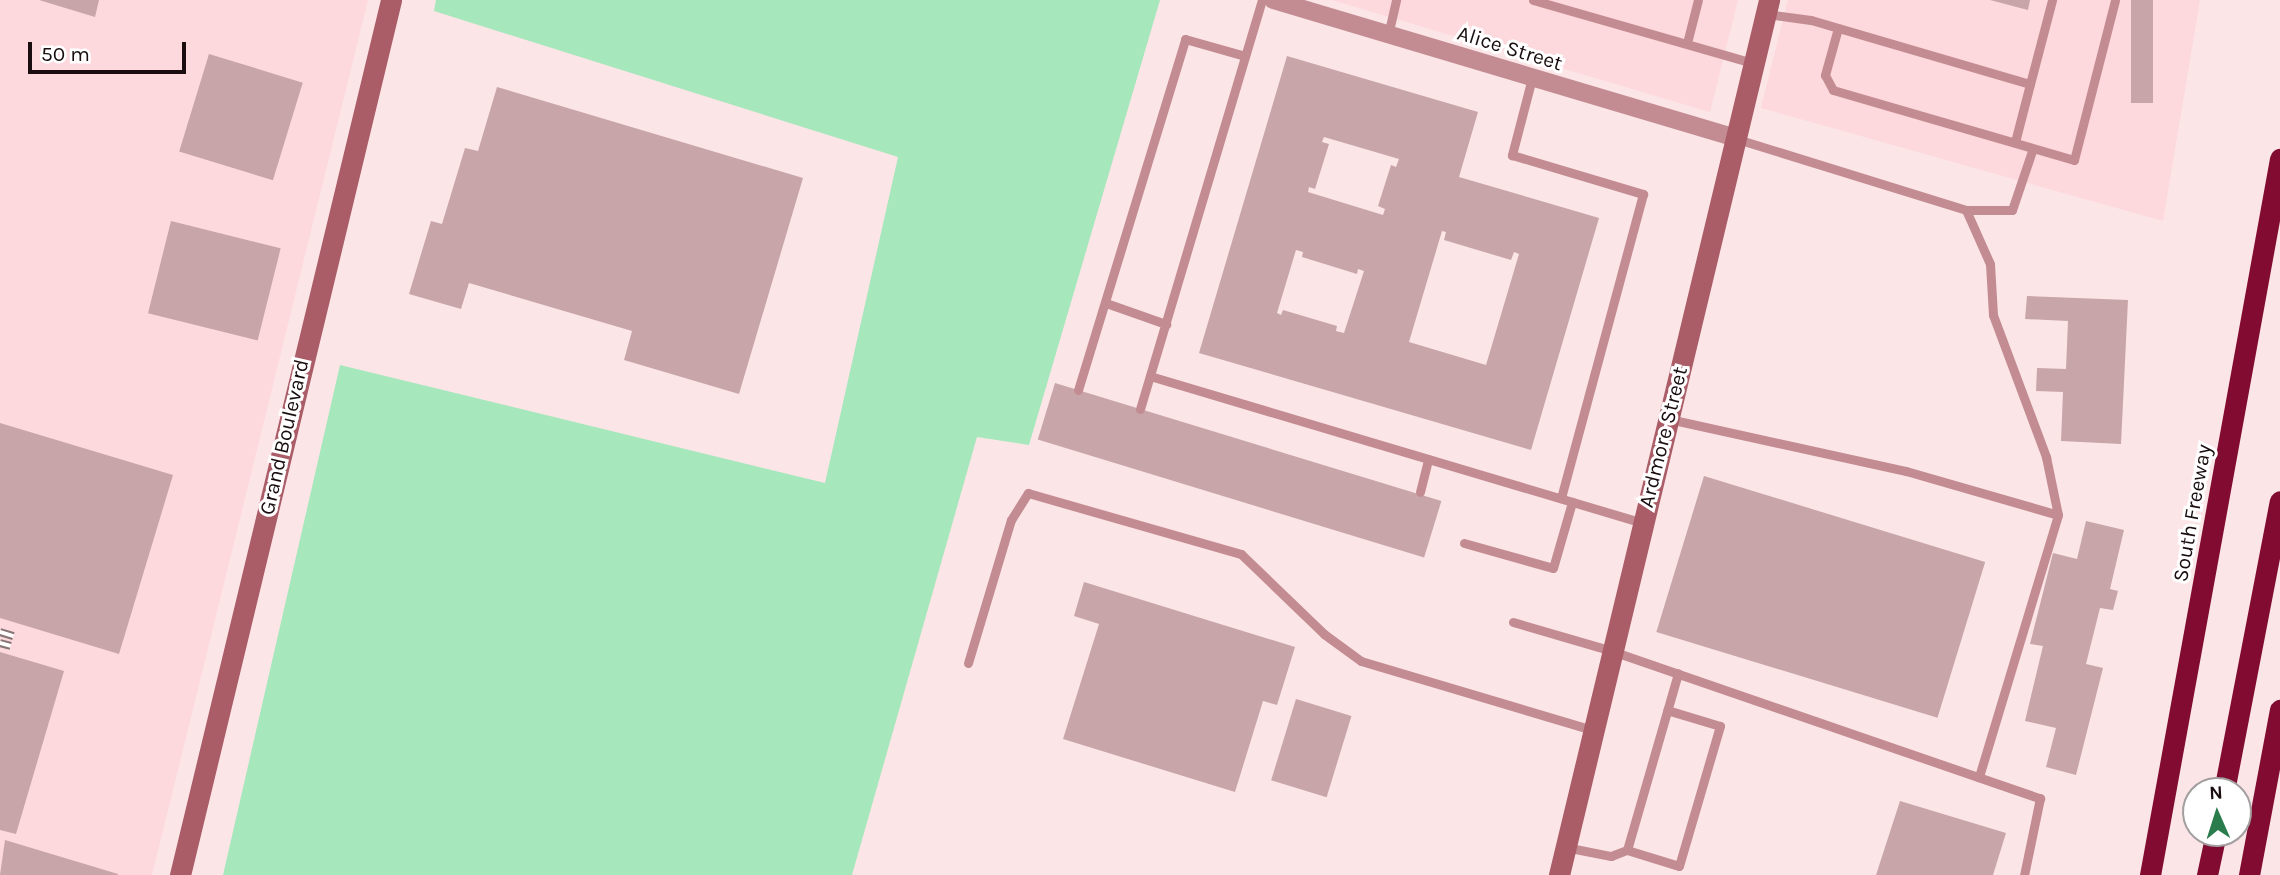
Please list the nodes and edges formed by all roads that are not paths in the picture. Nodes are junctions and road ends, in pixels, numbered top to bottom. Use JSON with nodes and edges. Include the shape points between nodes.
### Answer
{"nodes":[{"id":1,"x":391,"y":0,"type":"edge"},
{"id":2,"x":1262,"y":0,"type":"edge"},
{"id":3,"x":1273,"y":0,"type":"edge"},
{"id":4,"x":1396,"y":0,"type":"edge"},
{"id":5,"x":1533,"y":0,"type":"edge"},
{"id":6,"x":1698,"y":0,"type":"edge"},
{"id":7,"x":2052,"y":0,"type":"edge"},
{"id":8,"x":2115,"y":0,"type":"edge"},
{"id":9,"x":1558,"y":3,"type":"edge"},
{"id":10,"x":1767,"y":7,"type":"edge"},
{"id":11,"x":1838,"y":28,"type":"junction"},
{"id":12,"x":1388,"y":35,"type":"junction"},
{"id":13,"x":1687,"y":43,"type":"junction"},
{"id":14,"x":1245,"y":56,"type":"junction"},
{"id":15,"x":1753,"y":63,"type":"junction"},
{"id":16,"x":1532,"y":78,"type":"junction"},
{"id":17,"x":2030,"y":84,"type":"junction"},
{"id":18,"x":1735,"y":138,"type":"junction"},
{"id":19,"x":2015,"y":142,"type":"junction"},
{"id":20,"x":2033,"y":148,"type":"junction"},
{"id":21,"x":2280,"y":159,"type":"edge"},
{"id":22,"x":1966,"y":210,"type":"junction"},
{"id":23,"x":1106,"y":303,"type":"junction"},
{"id":24,"x":1166,"y":324,"type":"junction"},
{"id":25,"x":1150,"y":376,"type":"junction"},
{"id":26,"x":1078,"y":390,"type":"dead end"},
{"id":27,"x":1140,"y":408,"type":"dead end"},
{"id":28,"x":1668,"y":419,"type":"junction"},
{"id":29,"x":1429,"y":459,"type":"junction"},
{"id":30,"x":1420,"y":492,"type":"dead end"},
{"id":31,"x":1561,"y":498,"type":"junction"},
{"id":32,"x":2280,"y":501,"type":"edge"},
{"id":33,"x":1572,"y":502,"type":"junction"},
{"id":34,"x":2058,"y":514,"type":"junction"},
{"id":35,"x":1643,"y":523,"type":"junction"},
{"id":36,"x":1464,"y":542,"type":"dead end"},
{"id":37,"x":1513,"y":622,"type":"dead end"},
{"id":38,"x":1612,"y":651,"type":"junction"},
{"id":39,"x":968,"y":663,"type":"dead end"},
{"id":40,"x":1678,"y":673,"type":"junction"},
{"id":41,"x":1667,"y":710,"type":"junction"},
{"id":42,"x":2280,"y":710,"type":"edge"},
{"id":43,"x":1593,"y":730,"type":"junction"},
{"id":44,"x":1979,"y":777,"type":"junction"},
{"id":45,"x":2227,"y":777,"type":"edge"},
{"id":46,"x":1565,"y":847,"type":"junction"},
{"id":47,"x":2213,"y":847,"type":"edge"},
{"id":48,"x":1627,"y":850,"type":"junction"},
{"id":49,"x":180,"y":875,"type":"edge"},
{"id":50,"x":1559,"y":875,"type":"edge"},
{"id":51,"x":2024,"y":875,"type":"edge"},
{"id":52,"x":2150,"y":875,"type":"edge"},
{"id":53,"x":2207,"y":875,"type":"edge"},
{"id":54,"x":2249,"y":875,"type":"edge"}],
"edges":[{"from":1,"to":49,"type":"street","name":"Grand Boulevard"},
{"from":2,"to":14,"type":"lane"},
{"from":3,"to":12,"type":"street","name":"Alice Street"},
{"from":4,"to":12,"type":"lane"},
{"from":5,"to":9,"type":"lane"},
{"from":6,"to":13,"type":"lane"},
{"from":7,"to":17,"type":"lane"},
{"from":8,"to":20,"type":"lane","via":[[2074,160]]},
{"from":9,"to":13,"type":"lane"},
{"from":10,"to":11,"type":"lane"},
{"from":10,"to":15,"type":"street","name":"Ardmore Street"},
{"from":11,"to":17,"type":"lane"},
{"from":11,"to":19,"type":"lane","via":[[1825,75],[1833,90]]},
{"from":12,"to":16,"type":"street","name":"Alice Street"},
{"from":13,"to":15,"type":"lane"},
{"from":14,"to":23,"type":"lane","via":[[1185,39]]},
{"from":14,"to":24,"type":"lane"},
{"from":15,"to":18,"type":"street","name":"Ardmore Street"},
{"from":16,"to":18,"type":"street","name":"Alice Street"},
{"from":16,"to":31,"type":"lane","via":[[1512,155],[1643,194]]},
{"from":17,"to":19,"type":"lane"},
{"from":18,"to":22,"type":"lane"},
{"from":18,"to":28,"type":"street","name":"Ardmore Street"},
{"from":19,"to":20,"type":"lane"},
{"from":20,"to":22,"type":"lane","via":[[2012,210]]},
{"from":21,"to":52,"type":"highway","name":"South Freeway"},
{"from":22,"to":34,"type":"lane","via":[[1990,264],[1993,315],[2046,457]]},
{"from":23,"to":24,"type":"lane"},
{"from":23,"to":26,"type":"lane"},
{"from":24,"to":25,"type":"lane"},
{"from":25,"to":27,"type":"lane"},
{"from":25,"to":29,"type":"lane"},
{"from":28,"to":34,"type":"lane","via":[[1906,471]]},
{"from":28,"to":35,"type":"street","name":"Ardmore Street"},
{"from":29,"to":30,"type":"lane"},
{"from":29,"to":31,"type":"lane"},
{"from":31,"to":33,"type":"lane"},
{"from":32,"to":45,"type":"highway"},
{"from":33,"to":35,"type":"lane"},
{"from":33,"to":36,"type":"lane","via":[[1553,568]]},
{"from":34,"to":44,"type":"lane"},
{"from":35,"to":38,"type":"street","name":"Ardmore Street"},
{"from":37,"to":38,"type":"lane"},
{"from":38,"to":40,"type":"lane"},
{"from":38,"to":43,"type":"street","name":"Ardmore Street"},
{"from":39,"to":43,"type":"lane","via":[[1011,520],[1028,493],[1241,554],[1324,634],[1361,661]]},
{"from":40,"to":41,"type":"lane"},
{"from":40,"to":44,"type":"lane"},
{"from":41,"to":48,"type":"lane"},
{"from":41,"to":48,"type":"lane","via":[[1720,726],[1679,866]]},
{"from":42,"to":54,"type":"highway"},
{"from":43,"to":46,"type":"street","name":"Ardmore Street"},
{"from":44,"to":51,"type":"lane","via":[[2040,798]]},
{"from":46,"to":48,"type":"lane","via":[[1611,856]]},
{"from":46,"to":50,"type":"street","name":"Ardmore Street"},
{"from":47,"to":53,"type":"highway"}]}
